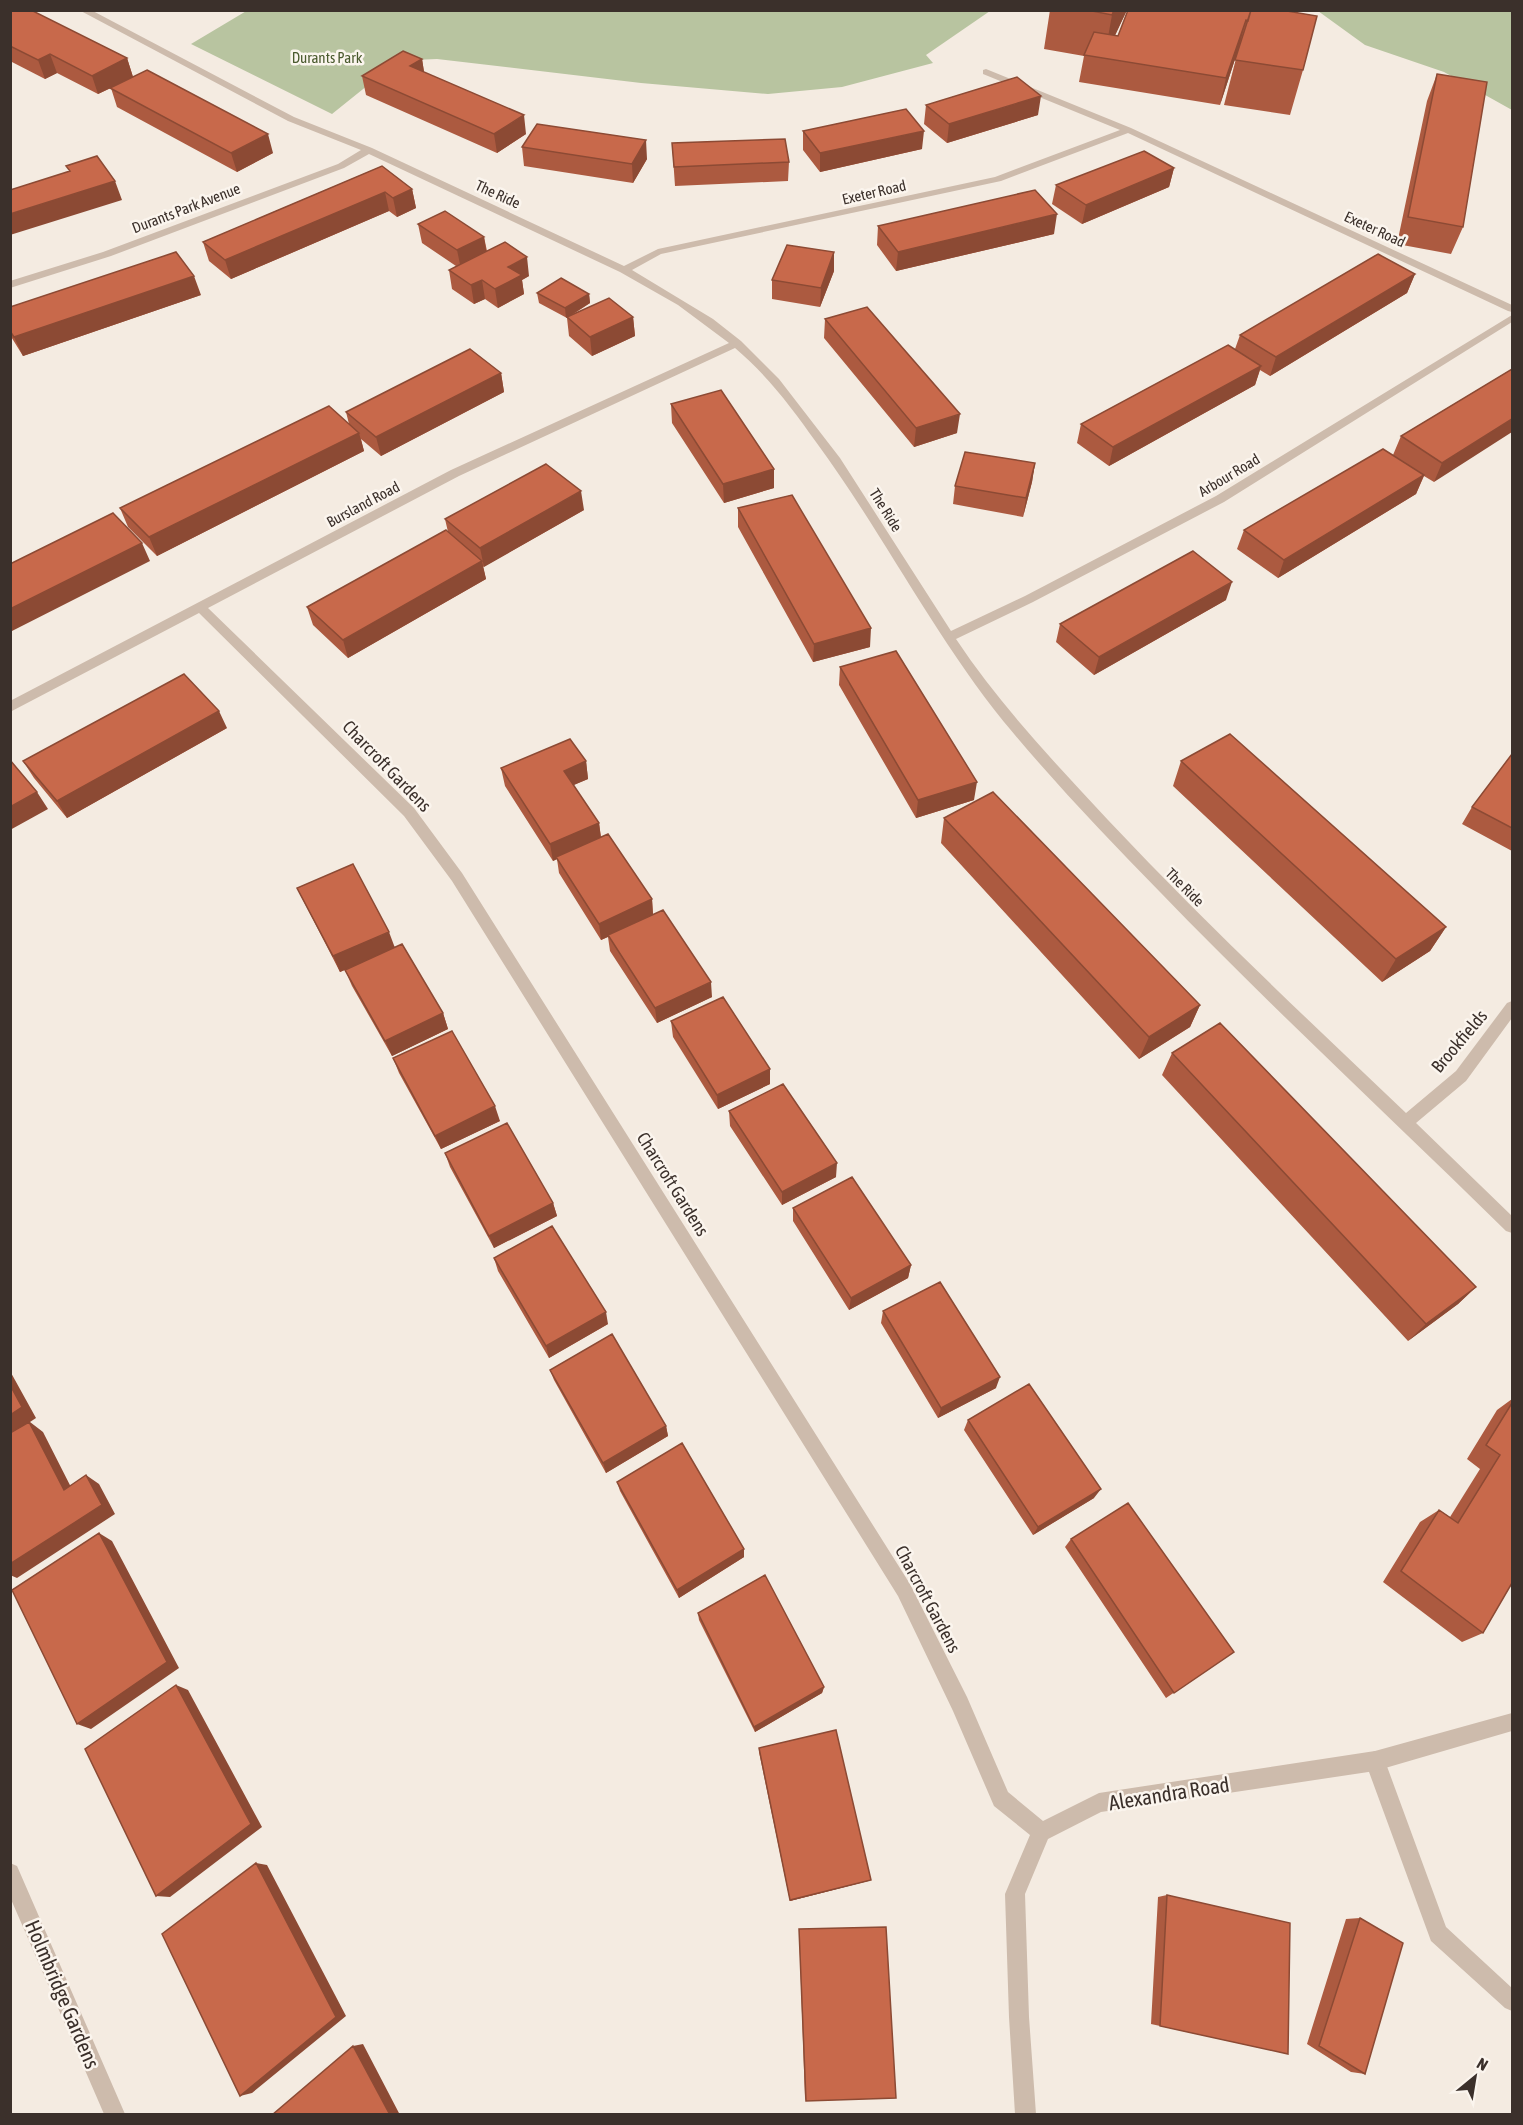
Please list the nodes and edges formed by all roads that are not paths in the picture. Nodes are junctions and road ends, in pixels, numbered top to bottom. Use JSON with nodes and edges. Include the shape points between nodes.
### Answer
{"nodes":[{"id":1,"x":83,"y":10,"type":"edge"},
{"id":2,"x":986,"y":72,"type":"dead end"},
{"id":3,"x":1128,"y":130,"type":"junction"},
{"id":4,"x":369,"y":150,"type":"junction"},
{"id":5,"x":624,"y":270,"type":"junction"},
{"id":6,"x":10,"y":285,"type":"edge"},
{"id":7,"x":1512,"y":309,"type":"edge"},
{"id":8,"x":1512,"y":318,"type":"edge"},
{"id":9,"x":736,"y":343,"type":"junction"},
{"id":10,"x":199,"y":606,"type":"junction"},
{"id":11,"x":949,"y":637,"type":"junction"},
{"id":12,"x":10,"y":707,"type":"edge"},
{"id":13,"x":1512,"y":1007,"type":"edge"},
{"id":14,"x":1406,"y":1122,"type":"junction"},
{"id":15,"x":1512,"y":1226,"type":"edge"},
{"id":16,"x":1512,"y":1722,"type":"edge"},
{"id":17,"x":1375,"y":1761,"type":"junction"},
{"id":18,"x":1041,"y":1832,"type":"junction"},
{"id":19,"x":10,"y":1873,"type":"edge"},
{"id":20,"x":1512,"y":2001,"type":"edge"},
{"id":21,"x":115,"y":2115,"type":"edge"},
{"id":22,"x":1026,"y":2115,"type":"edge"}],
"edges":[{"from":1,"to":4,"type":"street","name":"The Ride","via":[[291,120]]},
{"from":2,"to":3,"type":"street","name":"Exeter Road"},
{"from":3,"to":5,"type":"street","name":"Exeter Road","via":[[998,179],[658,252]]},
{"from":3,"to":7,"type":"street","name":"Exeter Road"},
{"from":4,"to":5,"type":"street","name":"The Ride"},
{"from":4,"to":6,"type":"street","name":"Durants Park Avenue","via":[[341,166],[107,254]]},
{"from":5,"to":9,"type":"street","name":"The Ride","via":[[660,289]]},
{"from":8,"to":11,"type":"street","name":"Arbour Road","via":[[1220,499]]},
{"from":9,"to":10,"type":"street","name":"Bursland Road","via":[[455,473]]},
{"from":9,"to":11,"type":"street","name":"The Ride","via":[[788,396],[834,456]]},
{"from":10,"to":12,"type":"street","name":"Bursland Road"},
{"from":10,"to":18,"type":"street","name":"Charcroft Gardens","via":[[409,812],[457,877],[904,1590],[1001,1799]]},
{"from":11,"to":14,"type":"street","name":"The Ride","via":[[1006,716],[1092,815]]},
{"from":13,"to":14,"type":"street","name":"Brookfields","via":[[1461,1076]]},
{"from":14,"to":15,"type":"street","name":"The Ride"},
{"from":16,"to":17,"type":"street","name":"Alexandra Road"},
{"from":17,"to":18,"type":"street","name":"Alexandra Road","via":[[1100,1803]]},
{"from":17,"to":20,"type":"street","via":[[1438,1934]]},
{"from":18,"to":22,"type":"street","via":[[1015,1894]]},
{"from":19,"to":21,"type":"street","name":"Holmbridge Gardens"}]}
